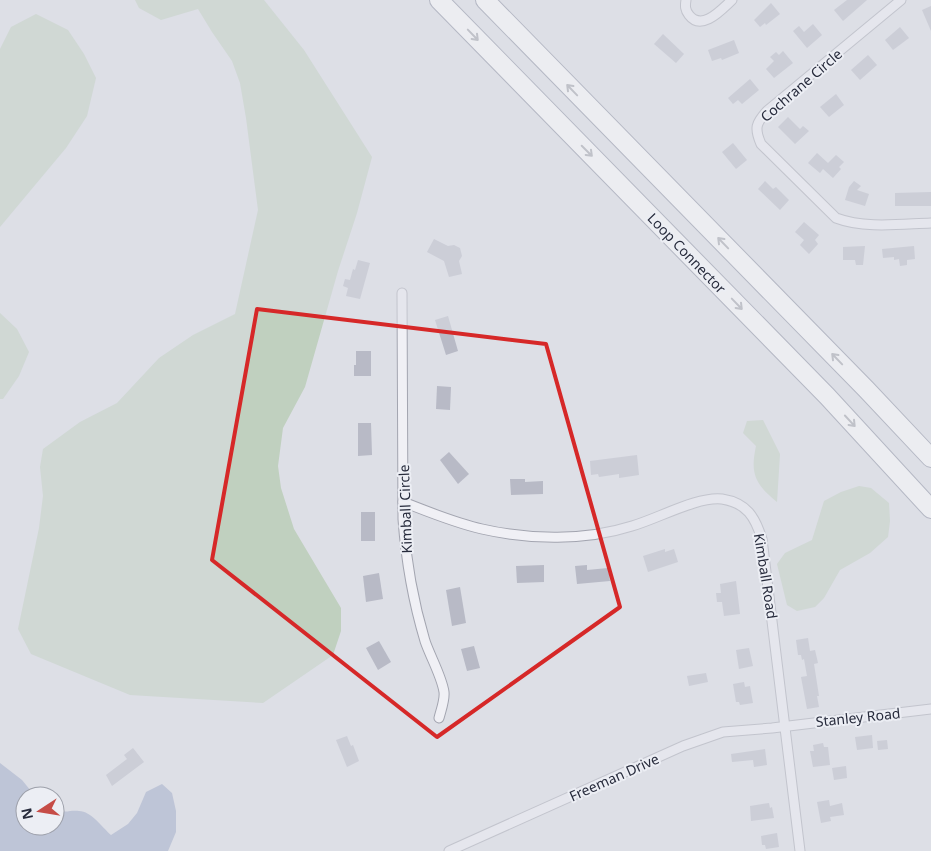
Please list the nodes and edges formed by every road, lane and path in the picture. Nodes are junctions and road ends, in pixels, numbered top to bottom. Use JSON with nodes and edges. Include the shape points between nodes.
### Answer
{"nodes":[{"id":1,"x":439,"y":0,"type":"edge"},
{"id":2,"x":485,"y":0,"type":"edge"},
{"id":3,"x":686,"y":0,"type":"edge"},
{"id":4,"x":901,"y":0,"type":"edge"},
{"id":5,"x":727,"y":1,"type":"edge"},
{"id":6,"x":931,"y":223,"type":"edge"},
{"id":7,"x":402,"y":294,"type":"dead end"},
{"id":8,"x":931,"y":458,"type":"edge"},
{"id":9,"x":403,"y":502,"type":"junction"},
{"id":10,"x":931,"y":509,"type":"edge"},
{"id":11,"x":930,"y":709,"type":"edge"},
{"id":12,"x":438,"y":718,"type":"dead end"},
{"id":13,"x":786,"y":726,"type":"junction"},
{"id":14,"x":449,"y":851,"type":"edge"},
{"id":15,"x":800,"y":851,"type":"edge"}],
"edges":[{"from":1,"to":10,"type":"highway","name":"Loop Connector","one_way":true,"via":[[827,396]]},
{"from":8,"to":2,"type":"highway","one_way":true},
{"from":3,"to":5,"type":"street","via":[[687,14],[700,21],[710,19]]},
{"from":4,"to":6,"type":"street","name":"Cochrane Circle","via":[[768,111],[756,126],[757,134],[761,144],[836,218],[860,223]]},
{"from":7,"to":9,"type":"street","name":"Kimball Circle"},
{"from":9,"to":12,"type":"street","name":"Kimball Circle","via":[[404,541],[412,590],[428,650],[444,693]]},
{"from":9,"to":13,"type":"street","name":"Kimball Road","via":[[482,529],[533,536],[586,535],[631,527],[705,500],[720,499],[743,506],[752,514],[762,539]]},
{"from":11,"to":13,"type":"street","name":"Stanley Road"},
{"from":13,"to":14,"type":"street","name":"Freeman Drive","via":[[723,732],[700,739]]},
{"from":13,"to":15,"type":"street","name":"Kimball Road"}]}
